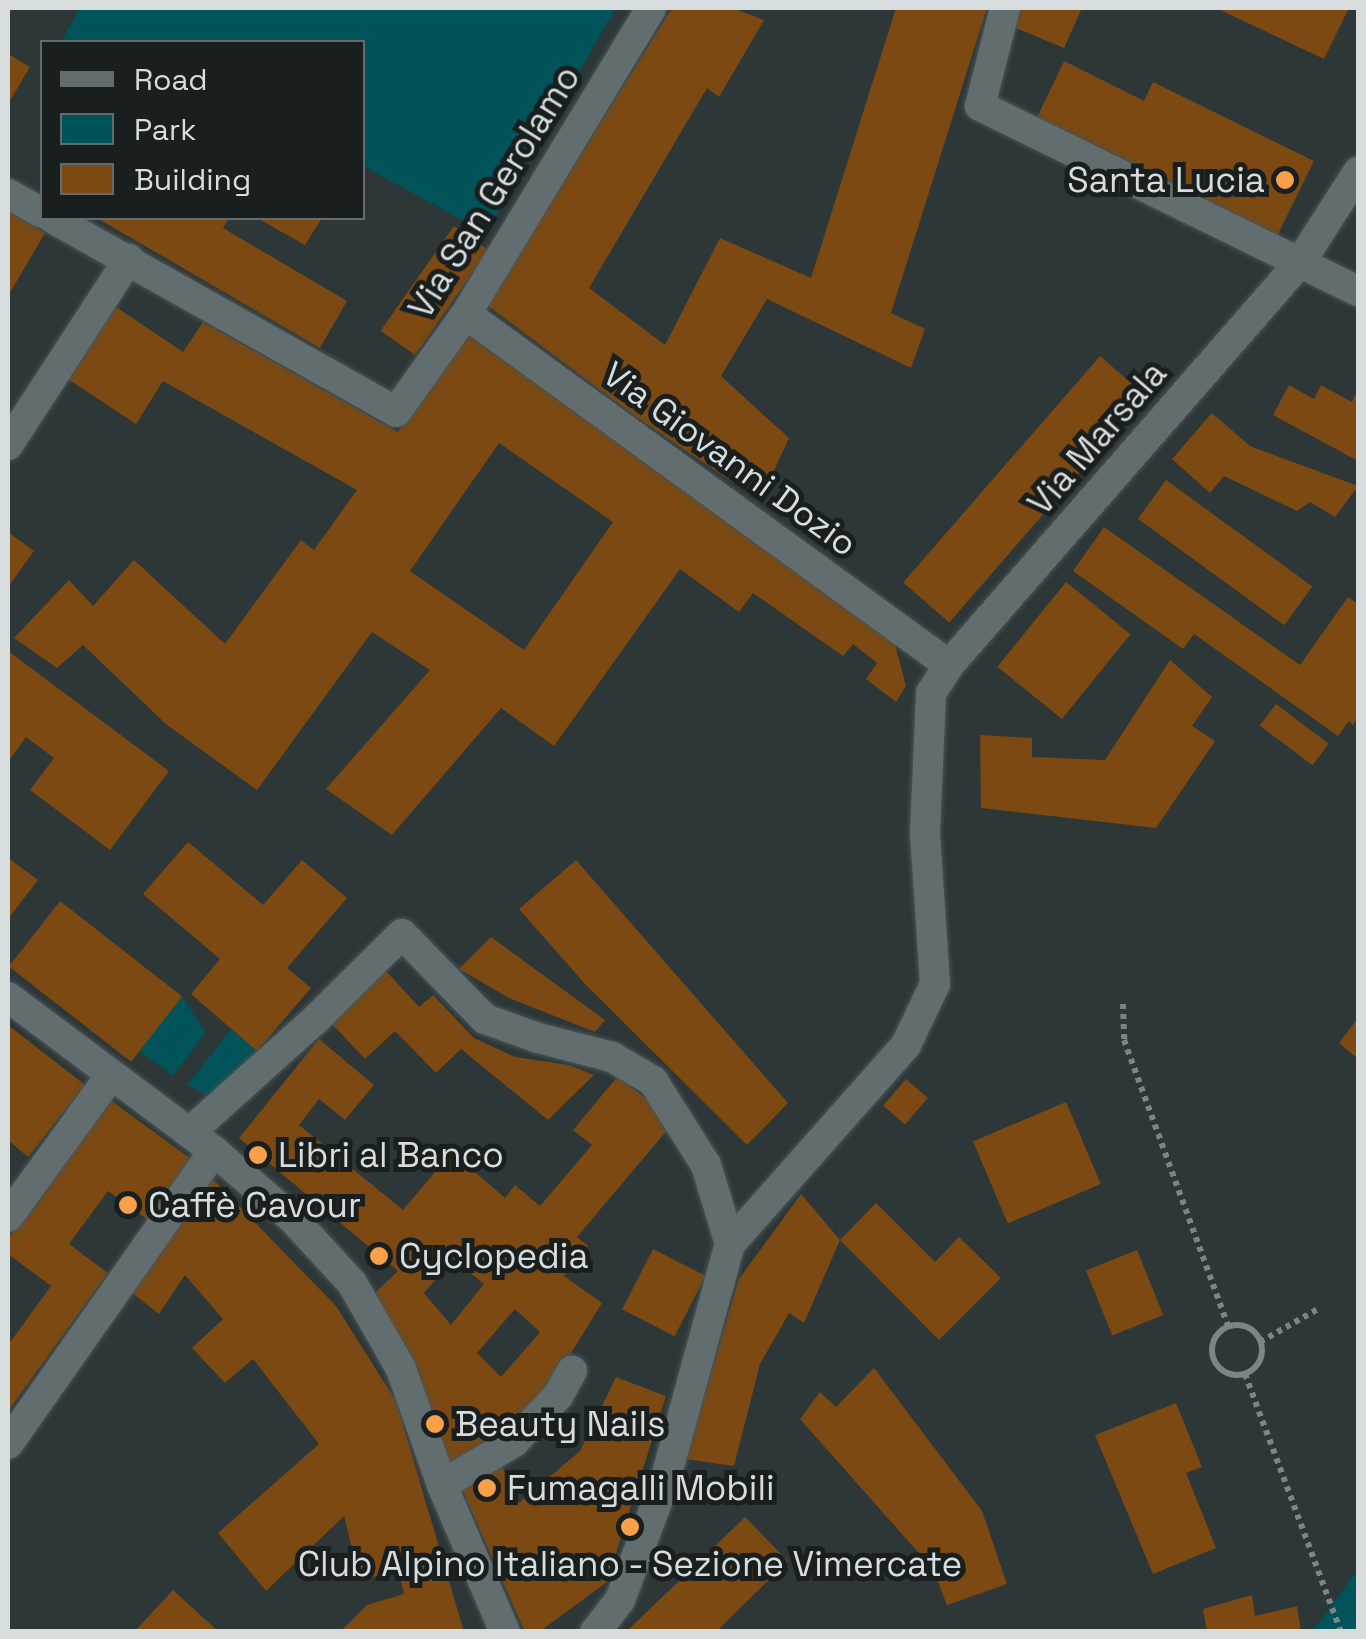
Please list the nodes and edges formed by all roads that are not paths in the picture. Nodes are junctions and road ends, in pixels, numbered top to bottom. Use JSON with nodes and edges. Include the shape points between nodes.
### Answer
{"nodes":[{"id":1,"x":651,"y":8,"type":"edge"},
{"id":2,"x":1005,"y":8,"type":"edge"},
{"id":3,"x":1358,"y":172,"type":"edge"},
{"id":4,"x":8,"y":194,"type":"edge"},
{"id":5,"x":40,"y":212,"type":"edge"},
{"id":6,"x":56,"y":220,"type":"edge"},
{"id":7,"x":129,"y":258,"type":"junction"},
{"id":8,"x":1300,"y":261,"type":"junction"},
{"id":9,"x":1358,"y":291,"type":"edge"},
{"id":10,"x":466,"y":314,"type":"junction"},
{"id":11,"x":8,"y":445,"type":"edge"},
{"id":12,"x":949,"y":665,"type":"junction"},
{"id":13,"x":8,"y":997,"type":"edge"},
{"id":14,"x":111,"y":1075,"type":"junction"},
{"id":15,"x":202,"y":1142,"type":"junction"},
{"id":16,"x":8,"y":1216,"type":"edge"},
{"id":17,"x":730,"y":1244,"type":"junction"},
{"id":18,"x":568,"y":1390,"type":"dead end"},
{"id":19,"x":8,"y":1444,"type":"edge"},
{"id":20,"x":442,"y":1484,"type":"junction"},
{"id":21,"x":504,"y":1632,"type":"edge"},
{"id":22,"x":595,"y":1632,"type":"edge"}],
"edges":[{"from":1,"to":10,"type":"street","name":"Via San Gerolamo"},
{"from":2,"to":8,"type":"street","via":[[980,106]]},
{"from":3,"to":8,"type":"street","name":"Via Marsala"},
{"from":4,"to":5,"type":"street"},
{"from":6,"to":7,"type":"street"},
{"from":7,"to":10,"type":"street","name":"Via San Gerolamo","via":[[396,412]]},
{"from":7,"to":11,"type":"street"},
{"from":8,"to":9,"type":"street"},
{"from":8,"to":12,"type":"street","name":"Via Marsala"},
{"from":10,"to":12,"type":"street","name":"Via Giovanni Dozio"},
{"from":12,"to":17,"type":"street","name":"Via Marsala","via":[[932,693],[925,832],[935,984],[906,1046]]},
{"from":13,"to":14,"type":"street"},
{"from":14,"to":15,"type":"street"},
{"from":14,"to":16,"type":"street"},
{"from":15,"to":17,"type":"street","via":[[402,934],[486,1019],[612,1057],[653,1081],[706,1165]]},
{"from":15,"to":19,"type":"street"},
{"from":15,"to":20,"type":"street","via":[[294,1220],[352,1283],[401,1369]]},
{"from":17,"to":22,"type":"street","via":[[665,1481],[620,1600]]},
{"from":18,"to":20,"type":"street","via":[[514,1442]]},
{"from":20,"to":21,"type":"street"}]}
